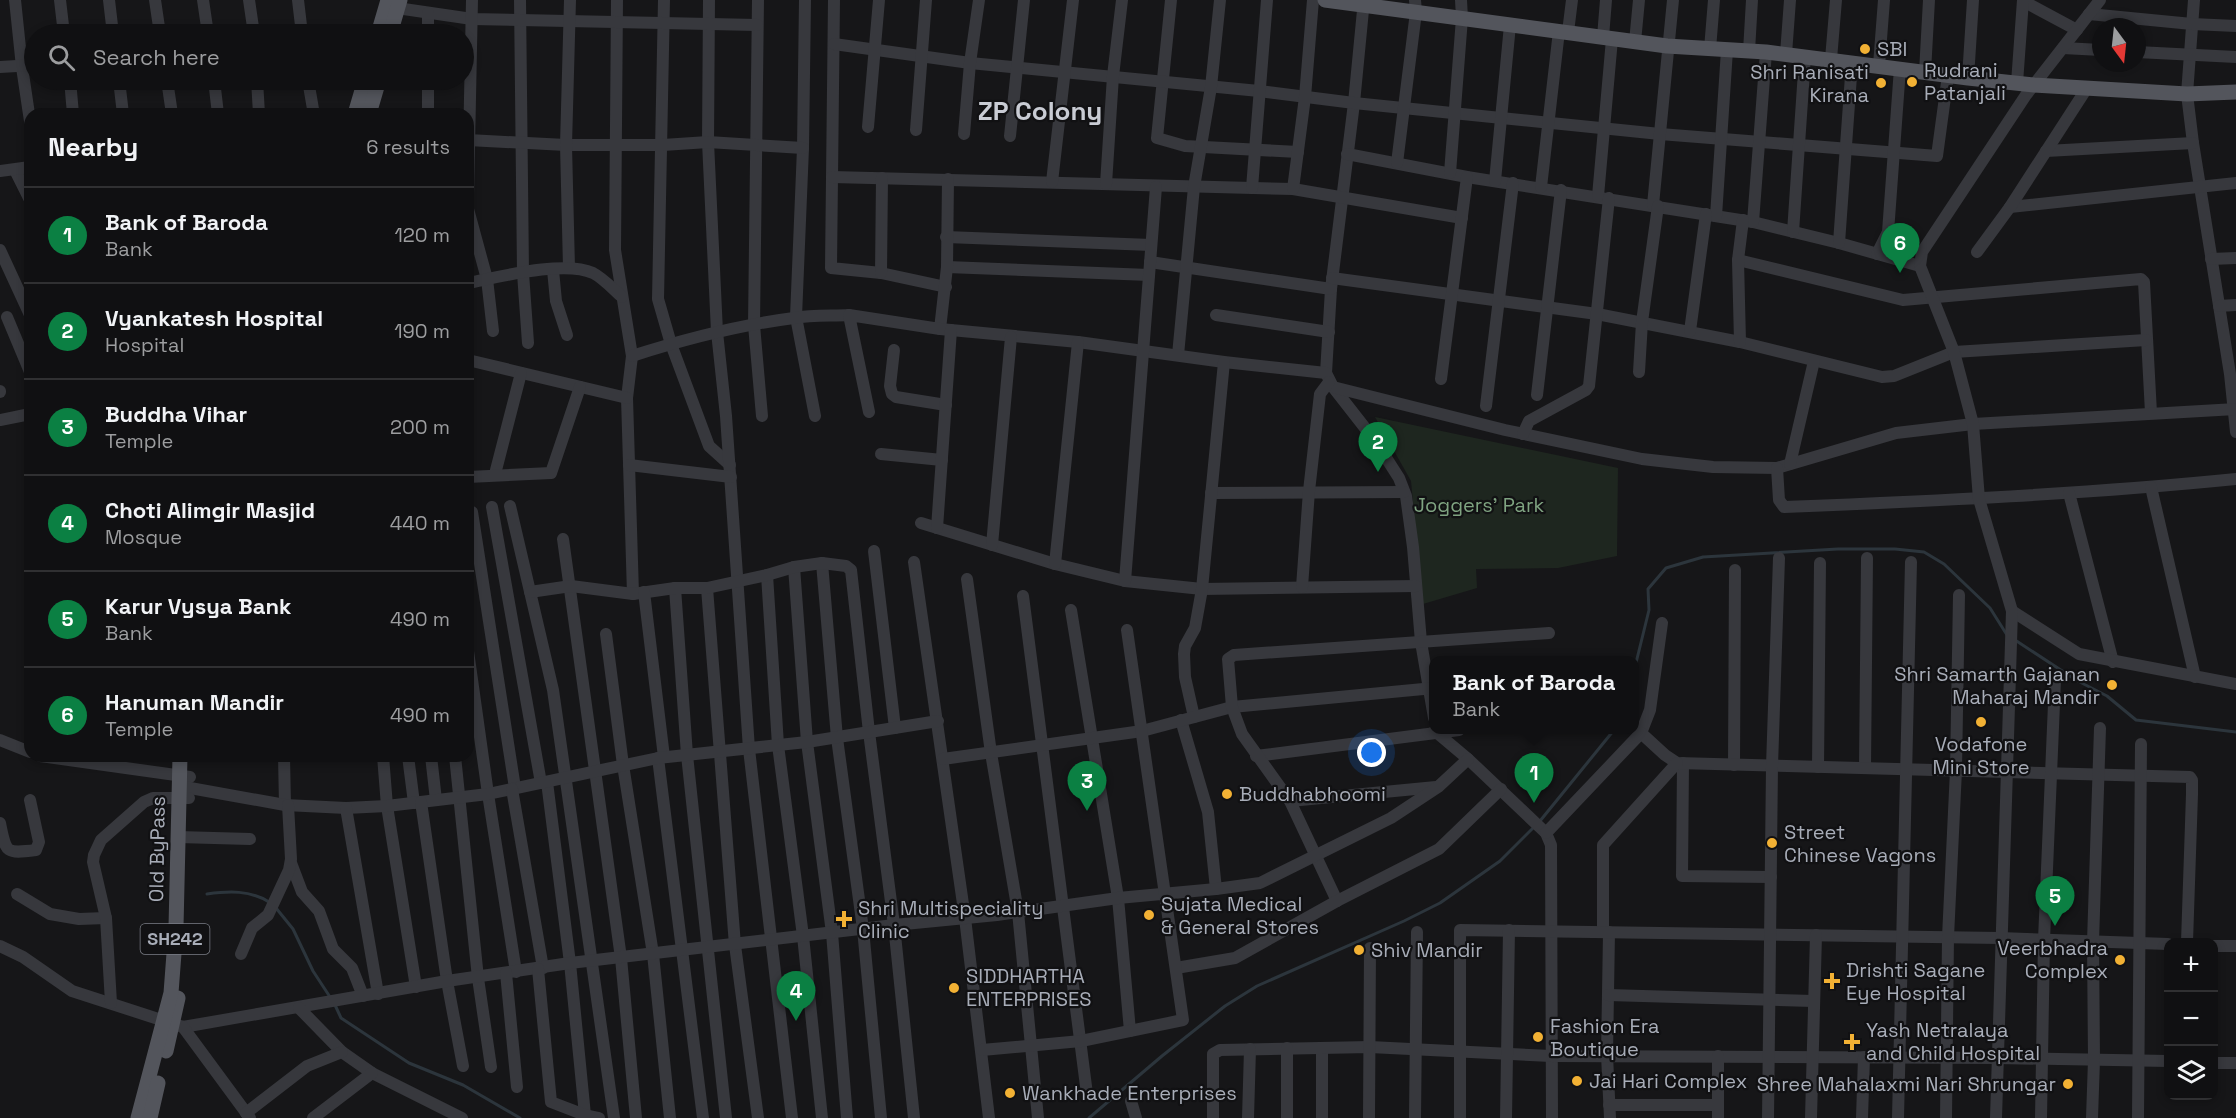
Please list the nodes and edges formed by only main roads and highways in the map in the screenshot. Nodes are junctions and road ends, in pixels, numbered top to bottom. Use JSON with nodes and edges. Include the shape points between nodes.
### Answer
{"nodes":[{"id":1,"x":1325,"y":0,"type":"edge"},
{"id":2,"x":1364,"y":2,"type":"edge"},
{"id":3,"x":393,"y":4,"type":"edge"},
{"id":4,"x":1416,"y":6,"type":"edge"},
{"id":5,"x":383,"y":24,"type":"edge"},
{"id":6,"x":391,"y":24,"type":"edge"},
{"id":7,"x":362,"y":90,"type":"edge"},
{"id":8,"x":376,"y":90,"type":"edge"},
{"id":9,"x":2236,"y":92,"type":"edge"},
{"id":10,"x":357,"y":108,"type":"edge"},
{"id":11,"x":371,"y":108,"type":"edge"},
{"id":12,"x":181,"y":762,"type":"edge"},
{"id":13,"x":189,"y":762,"type":"edge"},
{"id":14,"x":184,"y":787,"type":"junction"},
{"id":15,"x":173,"y":1023,"type":"junction"},
{"id":16,"x":138,"y":1118,"type":"edge"},
{"id":17,"x":150,"y":1118,"type":"edge"}],
"edges":[{"from":1,"to":2,"type":"main road"},
{"from":2,"to":4,"type":"main road"},
{"from":3,"to":5,"type":"main road"},
{"from":3,"to":6,"type":"main road"},
{"from":4,"to":9,"type":"main road","via":[[1462,18],[1635,42],[1786,54],[2034,85],[2187,94]]},
{"from":7,"to":10,"type":"main road"},
{"from":8,"to":11,"type":"main road"},
{"from":12,"to":14,"type":"main road","name":"Old ByPass","number":"SH242"},
{"from":13,"to":14,"type":"main road","name":"Old ByPass","number":"SH242"},
{"from":14,"to":15,"type":"main road","name":"Old ByPass","number":"SH242","via":[[183,971]]},
{"from":15,"to":16,"type":"main road","name":"Old ByPass","number":"SH242","via":[[153,1067]]},
{"from":15,"to":17,"type":"main road","name":"Old ByPass","number":"SH242"}]}
